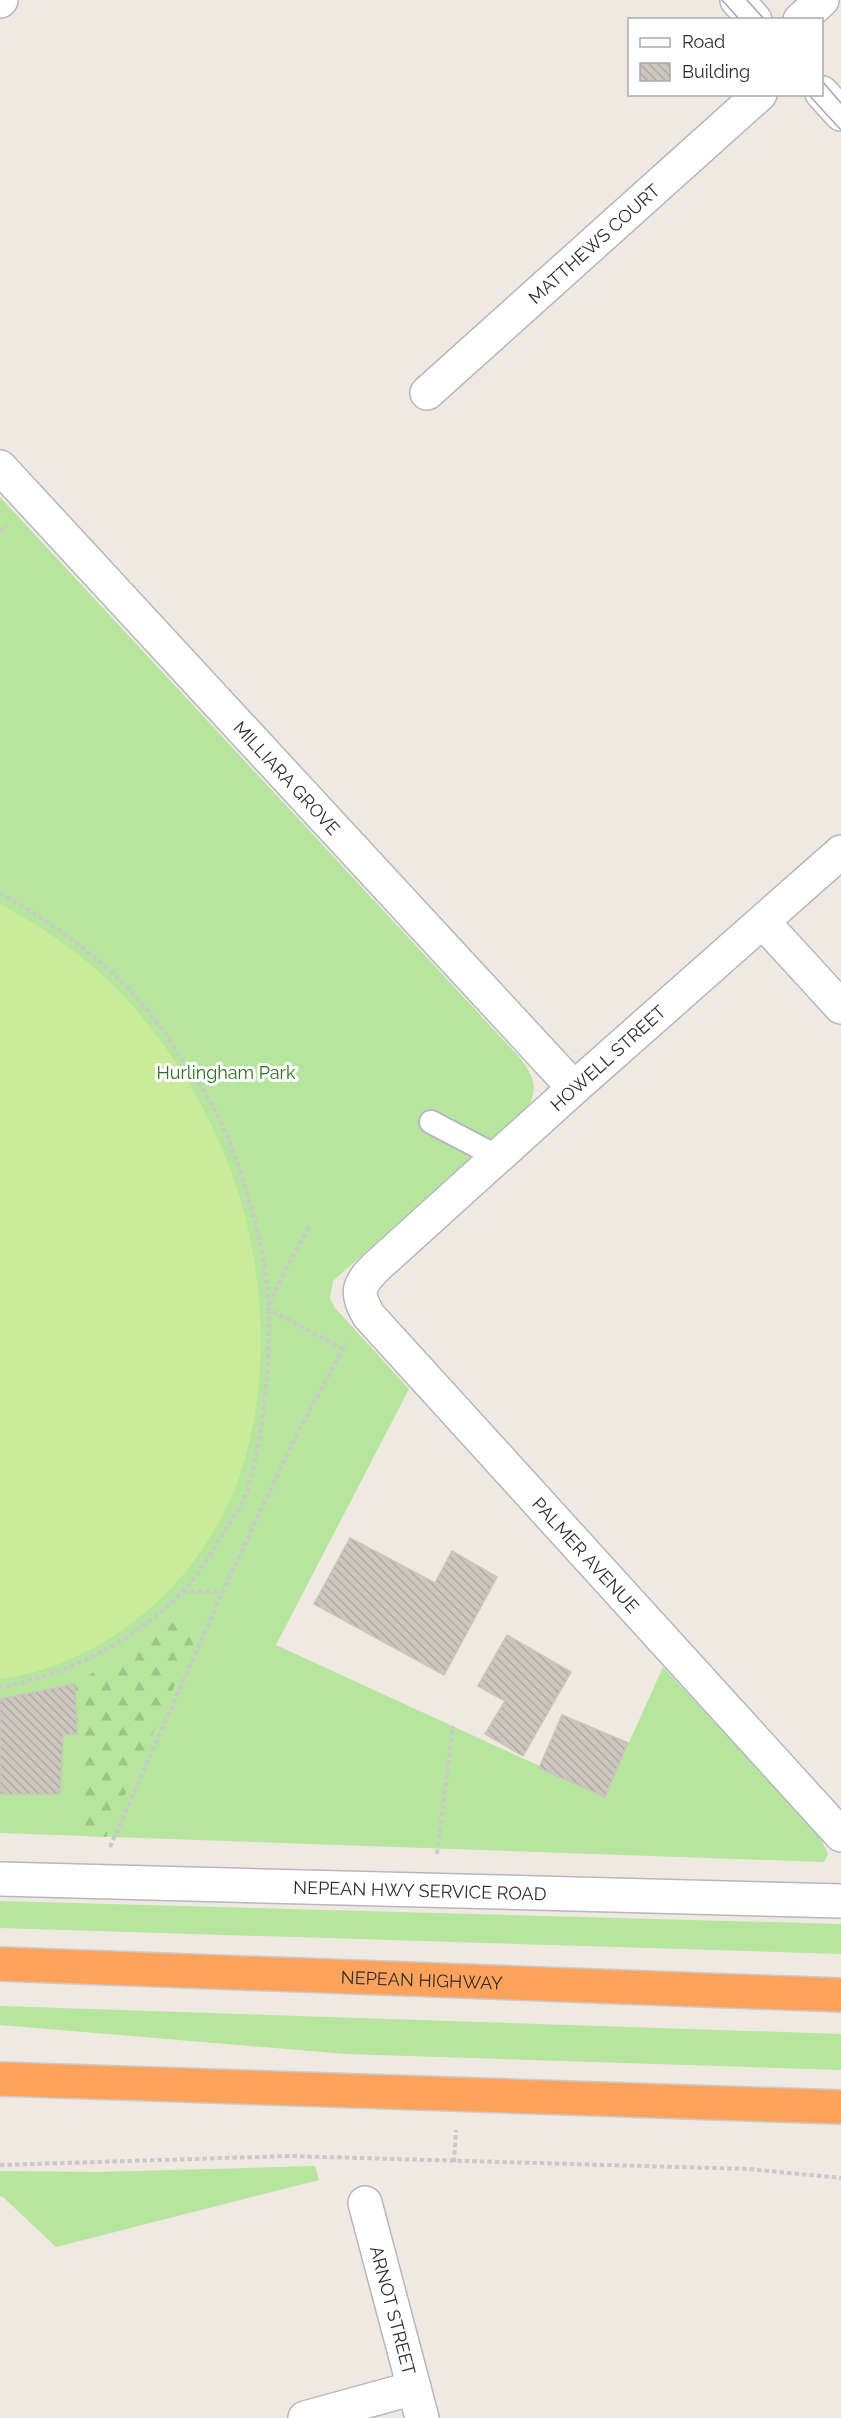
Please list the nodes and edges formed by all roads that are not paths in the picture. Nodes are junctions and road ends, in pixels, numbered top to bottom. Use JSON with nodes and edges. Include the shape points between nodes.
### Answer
{"nodes":[{"id":1,"x":737,"y":0,"type":"edge"},
{"id":2,"x":822,"y":0,"type":"edge"},
{"id":3,"x":753,"y":18,"type":"edge"},
{"id":4,"x":802,"y":18,"type":"edge"},
{"id":5,"x":823,"y":94,"type":"edge"},
{"id":6,"x":758,"y":96,"type":"edge"},
{"id":7,"x":841,"y":114,"type":"edge"},
{"id":8,"x":427,"y":393,"type":"dead end"},
{"id":9,"x":0,"y":467,"type":"edge"},
{"id":10,"x":841,"y":852,"type":"edge"},
{"id":11,"x":763,"y":922,"type":"junction"},
{"id":12,"x":841,"y":1008,"type":"edge"},
{"id":13,"x":573,"y":1088,"type":"junction"},
{"id":14,"x":431,"y":1122,"type":"dead end"},
{"id":15,"x":498,"y":1157,"type":"junction"},
{"id":16,"x":376,"y":1267,"type":"joint"},
{"id":17,"x":841,"y":1835,"type":"edge"},
{"id":18,"x":0,"y":1880,"type":"edge"},
{"id":19,"x":841,"y":1901,"type":"edge"},
{"id":20,"x":0,"y":1964,"type":"edge"},
{"id":21,"x":841,"y":1995,"type":"edge"},
{"id":22,"x":0,"y":2079,"type":"edge"},
{"id":23,"x":841,"y":2107,"type":"edge"},
{"id":24,"x":366,"y":2203,"type":"dead end"},
{"id":25,"x":418,"y":2403,"type":"edge"},
{"id":26,"x":305,"y":2418,"type":"edge"}],
"edges":[{"from":1,"to":3,"type":"street"},
{"from":2,"to":4,"type":"street"},
{"from":5,"to":7,"type":"street"},
{"from":6,"to":8,"type":"street","name":"MATTHEWS COURT"},
{"from":9,"to":13,"type":"street","name":"MILLIARA GROVE"},
{"from":10,"to":11,"type":"street","name":"HOWELL STREET"},
{"from":11,"to":12,"type":"street"},
{"from":11,"to":13,"type":"street","name":"HOWELL STREET"},
{"from":13,"to":15,"type":"street","name":"HOWELL STREET"},
{"from":14,"to":15,"type":"lane"},
{"from":15,"to":16,"type":"street","name":"HOWELL STREET"},
{"from":16,"to":17,"type":"street","name":"PALMER AVENUE","via":[[360,1287],[362,1304],[369,1316]]},
{"from":18,"to":19,"type":"street","name":"NEPEAN HWY SERVICE ROAD"},
{"from":20,"to":21,"type":"highway","name":"NEPEAN HIGHWAY"},
{"from":22,"to":23,"type":"highway"},
{"from":24,"to":25,"type":"street","name":"ARNOT STREET"},
{"from":25,"to":26,"type":"street"}]}
